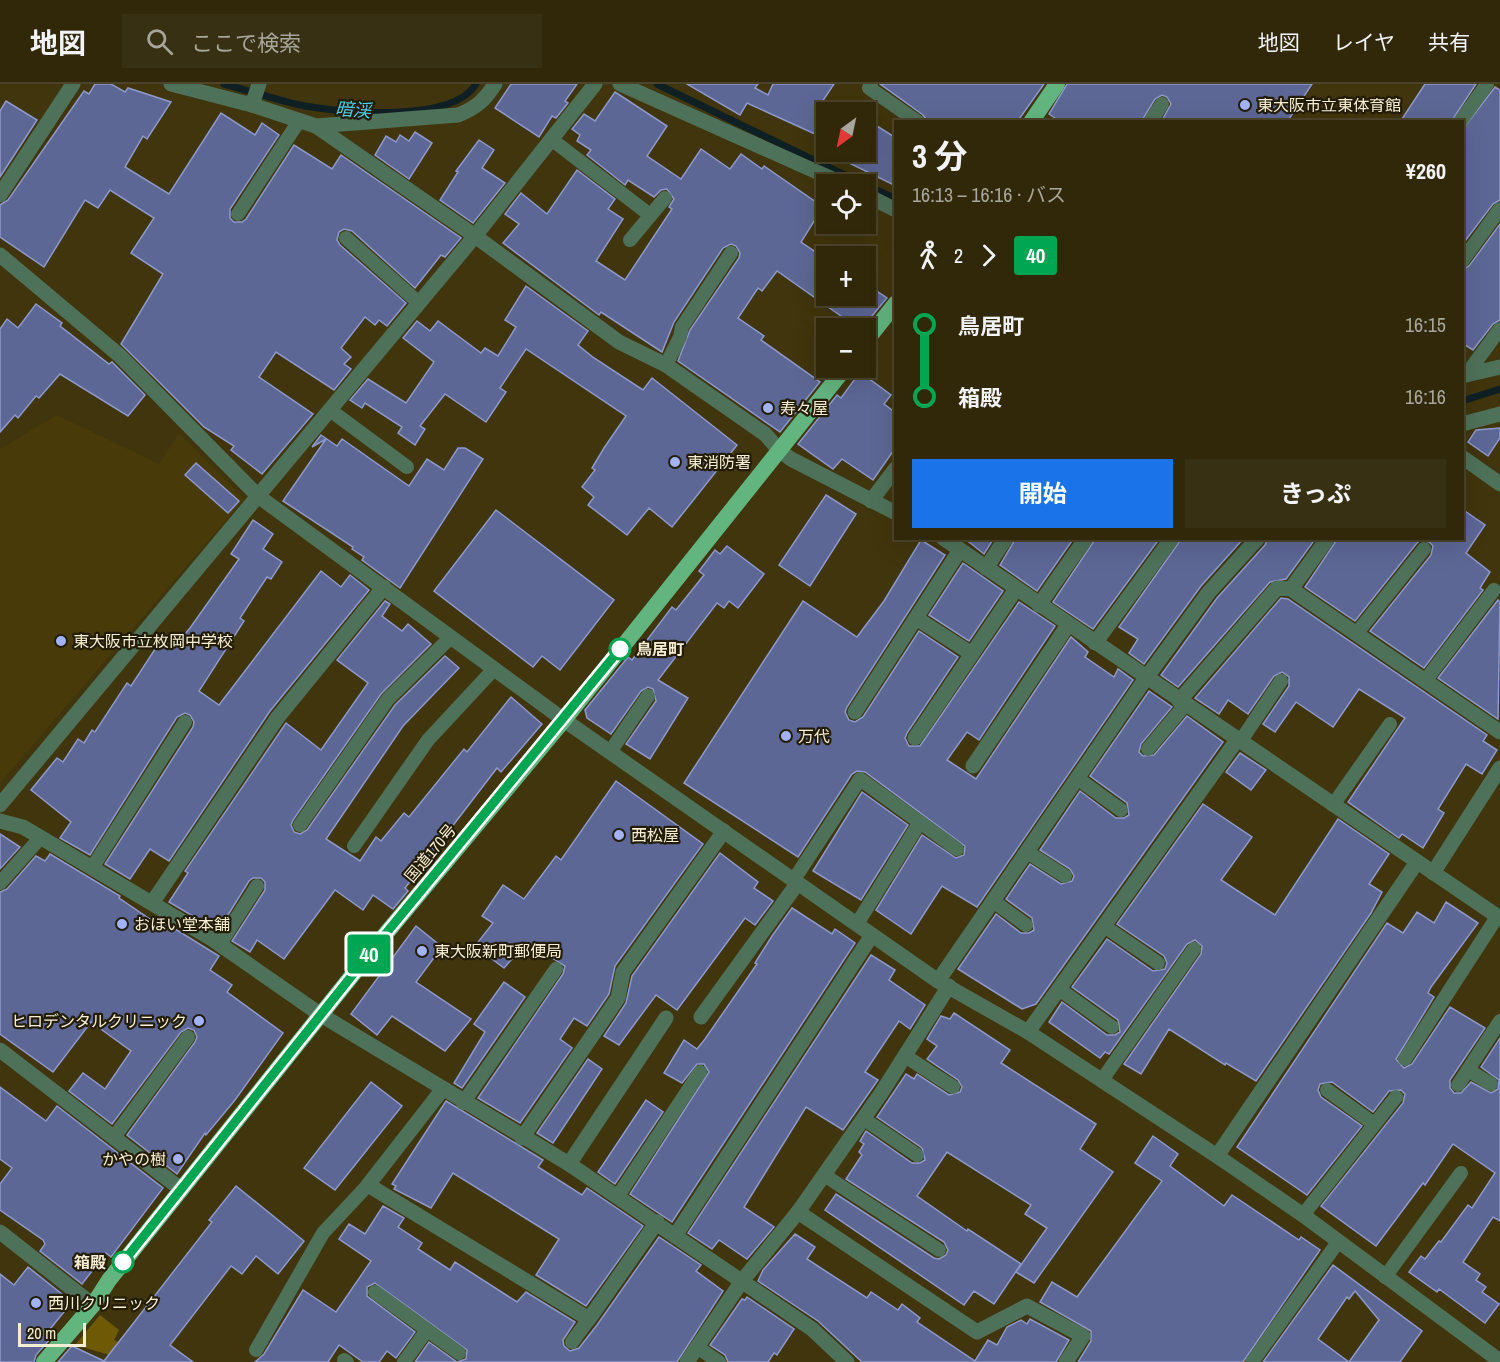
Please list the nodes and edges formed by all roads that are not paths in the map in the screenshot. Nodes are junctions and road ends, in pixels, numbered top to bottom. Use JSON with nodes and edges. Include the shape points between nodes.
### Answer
{"nodes":[{"id":1,"x":73,"y":84,"type":"edge"},
{"id":2,"x":171,"y":84,"type":"edge"},
{"id":3,"x":259,"y":84,"type":"edge"},
{"id":4,"x":495,"y":84,"type":"edge"},
{"id":5,"x":595,"y":84,"type":"edge"},
{"id":6,"x":620,"y":84,"type":"edge"},
{"id":7,"x":871,"y":84,"type":"edge"},
{"id":8,"x":1057,"y":84,"type":"edge"},
{"id":9,"x":1487,"y":84,"type":"edge"},
{"id":10,"x":252,"y":104,"type":"junction"},
{"id":11,"x":1162,"y":104,"type":"dead end"},
{"id":12,"x":915,"y":120,"type":"edge"},
{"id":13,"x":1032,"y":120,"type":"edge"},
{"id":14,"x":1151,"y":120,"type":"edge"},
{"id":15,"x":1461,"y":120,"type":"edge"},
{"id":16,"x":299,"y":121,"type":"junction"},
{"id":17,"x":316,"y":126,"type":"junction"},
{"id":18,"x":551,"y":139,"type":"junction"},
{"id":19,"x":822,"y":174,"type":"edge"},
{"id":20,"x":0,"y":195,"type":"edge"},
{"id":21,"x":665,"y":198,"type":"dead end"},
{"id":22,"x":876,"y":200,"type":"edge"},
{"id":23,"x":894,"y":209,"type":"edge"},
{"id":24,"x":1500,"y":209,"type":"edge"},
{"id":25,"x":238,"y":213,"type":"dead end"},
{"id":26,"x":650,"y":215,"type":"junction"},
{"id":27,"x":475,"y":236,"type":"junction"},
{"id":28,"x":345,"y":238,"type":"dead end"},
{"id":29,"x":630,"y":240,"type":"dead end"},
{"id":30,"x":731,"y":253,"type":"dead end"},
{"id":31,"x":0,"y":255,"type":"edge"},
{"id":32,"x":1464,"y":258,"type":"edge"},
{"id":33,"x":419,"y":303,"type":"junction"},
{"id":34,"x":894,"y":306,"type":"edge"},
{"id":35,"x":876,"y":328,"type":"edge"},
{"id":36,"x":1500,"y":329,"type":"edge"},
{"id":37,"x":666,"y":364,"type":"junction"},
{"id":38,"x":1500,"y":367,"type":"edge"},
{"id":39,"x":1466,"y":375,"type":"joint"},
{"id":40,"x":837,"y":378,"type":"edge"},
{"id":41,"x":330,"y":410,"type":"junction"},
{"id":42,"x":1500,"y":414,"type":"edge"},
{"id":43,"x":1464,"y":423,"type":"edge"},
{"id":44,"x":780,"y":451,"type":"junction"},
{"id":45,"x":1464,"y":458,"type":"edge"},
{"id":46,"x":407,"y":467,"type":"dead end"},
{"id":47,"x":894,"y":471,"type":"edge"},
{"id":48,"x":1500,"y":484,"type":"edge"},
{"id":49,"x":258,"y":496,"type":"junction"},
{"id":50,"x":871,"y":501,"type":"junction"},
{"id":51,"x":894,"y":512,"type":"edge"},
{"id":52,"x":947,"y":540,"type":"edge"},
{"id":53,"x":1005,"y":540,"type":"edge"},
{"id":54,"x":1085,"y":540,"type":"edge"},
{"id":55,"x":1171,"y":540,"type":"edge"},
{"id":56,"x":1256,"y":540,"type":"edge"},
{"id":57,"x":1327,"y":540,"type":"edge"},
{"id":58,"x":1424,"y":549,"type":"dead end"},
{"id":59,"x":960,"y":550,"type":"junction"},
{"id":60,"x":986,"y":568,"type":"junction"},
{"id":61,"x":384,"y":587,"type":"junction"},
{"id":62,"x":1016,"y":589,"type":"junction"},
{"id":63,"x":1291,"y":589,"type":"junction"},
{"id":64,"x":1494,"y":590,"type":"dead end"},
{"id":65,"x":1039,"y":605,"type":"junction"},
{"id":66,"x":916,"y":618,"type":"junction"},
{"id":67,"x":1068,"y":625,"type":"junction"},
{"id":68,"x":1356,"y":634,"type":"junction"},
{"id":69,"x":451,"y":637,"type":"junction"},
{"id":70,"x":1095,"y":643,"type":"junction"},
{"id":71,"x":972,"y":654,"type":"junction"},
{"id":72,"x":494,"y":669,"type":"junction"},
{"id":73,"x":1146,"y":678,"type":"junction"},
{"id":74,"x":1281,"y":681,"type":"dead end"},
{"id":75,"x":1425,"y":681,"type":"junction"},
{"id":76,"x":648,"y":696,"type":"dead end"},
{"id":77,"x":1182,"y":703,"type":"junction"},
{"id":78,"x":855,"y":712,"type":"dead end"},
{"id":79,"x":564,"y":720,"type":"junction"},
{"id":80,"x":185,"y":722,"type":"dead end"},
{"id":81,"x":1390,"y":724,"type":"dead end"},
{"id":82,"x":1500,"y":732,"type":"edge"},
{"id":83,"x":915,"y":738,"type":"dead end"},
{"id":84,"x":1239,"y":741,"type":"junction"},
{"id":85,"x":1148,"y":749,"type":"dead end"},
{"id":86,"x":610,"y":752,"type":"junction"},
{"id":87,"x":973,"y":766,"type":"dead end"},
{"id":88,"x":1500,"y":768,"type":"edge"},
{"id":89,"x":1077,"y":778,"type":"junction"},
{"id":90,"x":0,"y":805,"type":"edge"},
{"id":91,"x":1334,"y":805,"type":"junction"},
{"id":92,"x":1121,"y":810,"type":"dead end"},
{"id":93,"x":0,"y":821,"type":"edge"},
{"id":94,"x":920,"y":822,"type":"junction"},
{"id":95,"x":300,"y":825,"type":"dead end"},
{"id":96,"x":724,"y":831,"type":"junction"},
{"id":97,"x":40,"y":838,"type":"junction"},
{"id":98,"x":354,"y":846,"type":"dead end"},
{"id":99,"x":957,"y":849,"type":"dead end"},
{"id":100,"x":1027,"y":852,"type":"junction"},
{"id":101,"x":1417,"y":862,"type":"junction"},
{"id":102,"x":92,"y":868,"type":"junction"},
{"id":103,"x":1432,"y":873,"type":"junction"},
{"id":104,"x":1065,"y":876,"type":"dead end"},
{"id":105,"x":795,"y":882,"type":"junction"},
{"id":106,"x":0,"y":883,"type":"edge"},
{"id":107,"x":257,"y":886,"type":"dead end"},
{"id":108,"x":993,"y":901,"type":"junction"},
{"id":109,"x":152,"y":903,"type":"junction"},
{"id":110,"x":1499,"y":917,"type":"edge"},
{"id":111,"x":857,"y":924,"type":"junction"},
{"id":112,"x":1026,"y":925,"type":"dead end"},
{"id":113,"x":1104,"y":926,"type":"junction"},
{"id":114,"x":872,"y":935,"type":"junction"},
{"id":115,"x":220,"y":944,"type":"junction"},
{"id":116,"x":1194,"y":949,"type":"dead end"},
{"id":117,"x":1158,"y":963,"type":"dead end"},
{"id":118,"x":556,"y":969,"type":"dead end"},
{"id":119,"x":943,"y":983,"type":"junction"},
{"id":120,"x":1059,"y":989,"type":"junction"},
{"id":121,"x":321,"y":1015,"type":"junction"},
{"id":122,"x":701,"y":1017,"type":"dead end"},
{"id":123,"x":666,"y":1018,"type":"dead end"},
{"id":124,"x":1500,"y":1021,"type":"edge"},
{"id":125,"x":1112,"y":1027,"type":"dead end"},
{"id":126,"x":1028,"y":1032,"type":"junction"},
{"id":127,"x":188,"y":1037,"type":"dead end"},
{"id":128,"x":2,"y":1054,"type":"edge"},
{"id":129,"x":905,"y":1056,"type":"junction"},
{"id":130,"x":1405,"y":1059,"type":"dead end"},
{"id":131,"x":1468,"y":1070,"type":"junction"},
{"id":132,"x":700,"y":1072,"type":"dead end"},
{"id":133,"x":1102,"y":1080,"type":"junction"},
{"id":134,"x":1491,"y":1084,"type":"dead end"},
{"id":135,"x":1458,"y":1085,"type":"dead end"},
{"id":136,"x":953,"y":1088,"type":"dead end"},
{"id":137,"x":442,"y":1090,"type":"junction"},
{"id":138,"x":1327,"y":1090,"type":"dead end"},
{"id":139,"x":1396,"y":1097,"type":"dead end"},
{"id":140,"x":463,"y":1103,"type":"junction"},
{"id":141,"x":864,"y":1119,"type":"junction"},
{"id":142,"x":1374,"y":1124,"type":"junction"},
{"id":143,"x":114,"y":1137,"type":"junction"},
{"id":144,"x":522,"y":1138,"type":"junction"},
{"id":145,"x":917,"y":1155,"type":"dead end"},
{"id":146,"x":1217,"y":1156,"type":"junction"},
{"id":147,"x":569,"y":1164,"type":"junction"},
{"id":148,"x":1461,"y":1173,"type":"dead end"},
{"id":149,"x":824,"y":1175,"type":"junction"},
{"id":150,"x":368,"y":1185,"type":"junction"},
{"id":151,"x":182,"y":1190,"type":"junction"},
{"id":152,"x":618,"y":1196,"type":"junction"},
{"id":153,"x":798,"y":1212,"type":"junction"},
{"id":154,"x":1303,"y":1215,"type":"junction"},
{"id":155,"x":657,"y":1222,"type":"junction"},
{"id":156,"x":0,"y":1232,"type":"edge"},
{"id":157,"x":675,"y":1236,"type":"junction"},
{"id":158,"x":1338,"y":1242,"type":"junction"},
{"id":159,"x":939,"y":1250,"type":"dead end"},
{"id":160,"x":1385,"y":1276,"type":"junction"},
{"id":161,"x":742,"y":1281,"type":"junction"},
{"id":162,"x":375,"y":1292,"type":"dead end"},
{"id":163,"x":93,"y":1305,"type":"junction"},
{"id":164,"x":589,"y":1319,"type":"junction"},
{"id":165,"x":427,"y":1330,"type":"junction"},
{"id":166,"x":572,"y":1342,"type":"dead end"},
{"id":167,"x":697,"y":1347,"type":"junction"},
{"id":168,"x":256,"y":1350,"type":"dead end"},
{"id":169,"x":459,"y":1353,"type":"dead end"},
{"id":170,"x":1500,"y":1361,"type":"edge"},
{"id":171,"x":44,"y":1362,"type":"edge"},
{"id":172,"x":404,"y":1362,"type":"edge"},
{"id":173,"x":687,"y":1362,"type":"edge"},
{"id":174,"x":719,"y":1362,"type":"edge"},
{"id":175,"x":847,"y":1362,"type":"edge"},
{"id":176,"x":1066,"y":1362,"type":"edge"},
{"id":177,"x":1252,"y":1362,"type":"edge"}],
"edges":[{"from":1,"to":20,"type":"street"},
{"from":2,"to":10,"type":"street"},
{"from":3,"to":10,"type":"street"},
{"from":4,"to":17,"type":"street","via":[[474,108],[458,115]]},
{"from":5,"to":18,"type":"street"},
{"from":6,"to":19,"type":"street"},
{"from":7,"to":12,"type":"lane","via":[[869,88]]},
{"from":8,"to":13,"type":"highway"},
{"from":9,"to":15,"type":"lane"},
{"from":10,"to":16,"type":"street"},
{"from":11,"to":14,"type":"lane"},
{"from":16,"to":17,"type":"street"},
{"from":16,"to":25,"type":"lane"},
{"from":17,"to":27,"type":"street"},
{"from":18,"to":26,"type":"lane"},
{"from":18,"to":27,"type":"street"},
{"from":21,"to":26,"type":"lane"},
{"from":22,"to":23,"type":"street"},
{"from":24,"to":32,"type":"lane"},
{"from":26,"to":29,"type":"lane"},
{"from":27,"to":33,"type":"street"},
{"from":27,"to":37,"type":"street","via":[[620,342]]},
{"from":28,"to":33,"type":"lane"},
{"from":30,"to":37,"type":"lane","via":[[682,327]]},
{"from":31,"to":49,"type":"street","via":[[119,355]]},
{"from":33,"to":41,"type":"street"},
{"from":34,"to":35,"type":"highway"},
{"from":36,"to":39,"type":"lane"},
{"from":37,"to":44,"type":"street","via":[[765,434]]},
{"from":38,"to":39,"type":"street"},
{"from":40,"to":44,"type":"highway","name":"国道170号"},
{"from":41,"to":46,"type":"lane"},
{"from":41,"to":49,"type":"street"},
{"from":42,"to":43,"type":"street"},
{"from":44,"to":50,"type":"street"},
{"from":44,"to":79,"type":"highway","name":"国道170号"},
{"from":45,"to":48,"type":"street"},
{"from":47,"to":50,"type":"street"},
{"from":49,"to":61,"type":"street"},
{"from":49,"to":90,"type":"street"},
{"from":50,"to":51,"type":"street"},
{"from":52,"to":59,"type":"street"},
{"from":53,"to":60,"type":"street"},
{"from":54,"to":65,"type":"street"},
{"from":55,"to":70,"type":"street"},
{"from":56,"to":73,"type":"street","via":[[1209,592]]},
{"from":57,"to":63,"type":"street"},
{"from":58,"to":68,"type":"lane"},
{"from":59,"to":60,"type":"street"},
{"from":59,"to":66,"type":"street"},
{"from":60,"to":62,"type":"street"},
{"from":61,"to":69,"type":"street"},
{"from":61,"to":109,"type":"street","via":[[278,717]]},
{"from":62,"to":65,"type":"street"},
{"from":62,"to":71,"type":"street"},
{"from":63,"to":68,"type":"street"},
{"from":63,"to":77,"type":"street","via":[[1277,588]]},
{"from":64,"to":75,"type":"lane"},
{"from":65,"to":67,"type":"street"},
{"from":66,"to":71,"type":"street"},
{"from":66,"to":78,"type":"street"},
{"from":67,"to":70,"type":"street"},
{"from":67,"to":87,"type":"street"},
{"from":68,"to":75,"type":"street"},
{"from":69,"to":72,"type":"street"},
{"from":69,"to":95,"type":"lane","via":[[388,699]]},
{"from":70,"to":73,"type":"street"},
{"from":71,"to":83,"type":"street"},
{"from":72,"to":79,"type":"street"},
{"from":72,"to":98,"type":"lane","via":[[428,740]]},
{"from":73,"to":77,"type":"street"},
{"from":73,"to":89,"type":"street"},
{"from":74,"to":84,"type":"lane"},
{"from":75,"to":82,"type":"street"},
{"from":76,"to":86,"type":"lane"},
{"from":77,"to":84,"type":"street"},
{"from":77,"to":85,"type":"lane"},
{"from":79,"to":86,"type":"street"},
{"from":79,"to":121,"type":"highway","name":"国道170号"},
{"from":80,"to":102,"type":"lane"},
{"from":81,"to":91,"type":"lane"},
{"from":84,"to":91,"type":"street"},
{"from":84,"to":113,"type":"street"},
{"from":86,"to":96,"type":"street"},
{"from":88,"to":103,"type":"street"},
{"from":89,"to":92,"type":"lane"},
{"from":89,"to":100,"type":"street"},
{"from":91,"to":101,"type":"street"},
{"from":93,"to":97,"type":"street","via":[[23,827]]},
{"from":94,"to":99,"type":"lane"},
{"from":94,"to":105,"type":"lane","via":[[860,779]]},
{"from":94,"to":111,"type":"lane"},
{"from":96,"to":105,"type":"street"},
{"from":96,"to":144,"type":"street","via":[[624,972],[618,998]]},
{"from":97,"to":102,"type":"street"},
{"from":97,"to":106,"type":"lane"},
{"from":100,"to":104,"type":"lane"},
{"from":100,"to":108,"type":"street"},
{"from":101,"to":103,"type":"street"},
{"from":101,"to":146,"type":"street"},
{"from":102,"to":109,"type":"street"},
{"from":103,"to":110,"type":"street"},
{"from":105,"to":111,"type":"street"},
{"from":105,"to":122,"type":"street"},
{"from":107,"to":115,"type":"lane"},
{"from":108,"to":112,"type":"lane"},
{"from":108,"to":119,"type":"street"},
{"from":109,"to":115,"type":"street"},
{"from":110,"to":130,"type":"lane"},
{"from":111,"to":114,"type":"street"},
{"from":113,"to":117,"type":"lane"},
{"from":113,"to":120,"type":"street"},
{"from":114,"to":119,"type":"street"},
{"from":114,"to":157,"type":"street"},
{"from":115,"to":121,"type":"street"},
{"from":116,"to":133,"type":"lane"},
{"from":118,"to":140,"type":"lane"},
{"from":119,"to":126,"type":"street"},
{"from":119,"to":129,"type":"street"},
{"from":120,"to":125,"type":"lane"},
{"from":120,"to":126,"type":"street"},
{"from":121,"to":137,"type":"street"},
{"from":121,"to":151,"type":"highway","name":"国道170号"},
{"from":123,"to":147,"type":"street"},
{"from":124,"to":131,"type":"lane"},
{"from":126,"to":133,"type":"street"},
{"from":127,"to":143,"type":"lane"},
{"from":128,"to":143,"type":"street"},
{"from":129,"to":136,"type":"lane"},
{"from":129,"to":141,"type":"street"},
{"from":131,"to":134,"type":"lane"},
{"from":131,"to":135,"type":"lane"},
{"from":132,"to":152,"type":"lane"},
{"from":133,"to":146,"type":"street"},
{"from":137,"to":140,"type":"street"},
{"from":137,"to":150,"type":"street"},
{"from":138,"to":142,"type":"lane"},
{"from":139,"to":142,"type":"lane"},
{"from":140,"to":144,"type":"street"},
{"from":141,"to":145,"type":"lane"},
{"from":141,"to":149,"type":"street"},
{"from":142,"to":154,"type":"lane"},
{"from":143,"to":151,"type":"street"},
{"from":144,"to":147,"type":"street"},
{"from":146,"to":154,"type":"street"},
{"from":147,"to":152,"type":"street"},
{"from":148,"to":160,"type":"lane"},
{"from":149,"to":153,"type":"street"},
{"from":149,"to":159,"type":"lane"},
{"from":150,"to":164,"type":"street"},
{"from":150,"to":168,"type":"lane","via":[[323,1233]]},
{"from":151,"to":163,"type":"highway","name":"国道170号"},
{"from":152,"to":155,"type":"street"},
{"from":153,"to":161,"type":"street"},
{"from":153,"to":176,"type":"street","via":[[977,1332],[1027,1306],[1083,1336]]},
{"from":154,"to":158,"type":"street"},
{"from":155,"to":157,"type":"street"},
{"from":155,"to":164,"type":"street"},
{"from":156,"to":163,"type":"street"},
{"from":157,"to":161,"type":"street"},
{"from":158,"to":160,"type":"street"},
{"from":158,"to":177,"type":"lane"},
{"from":160,"to":170,"type":"street"},
{"from":161,"to":167,"type":"street"},
{"from":161,"to":175,"type":"street","via":[[812,1329]]},
{"from":162,"to":165,"type":"lane"},
{"from":163,"to":171,"type":"highway","name":"国道170号"},
{"from":164,"to":166,"type":"lane"},
{"from":165,"to":169,"type":"lane"},
{"from":165,"to":172,"type":"lane"},
{"from":167,"to":173,"type":"street"},
{"from":167,"to":174,"type":"lane"}]}
